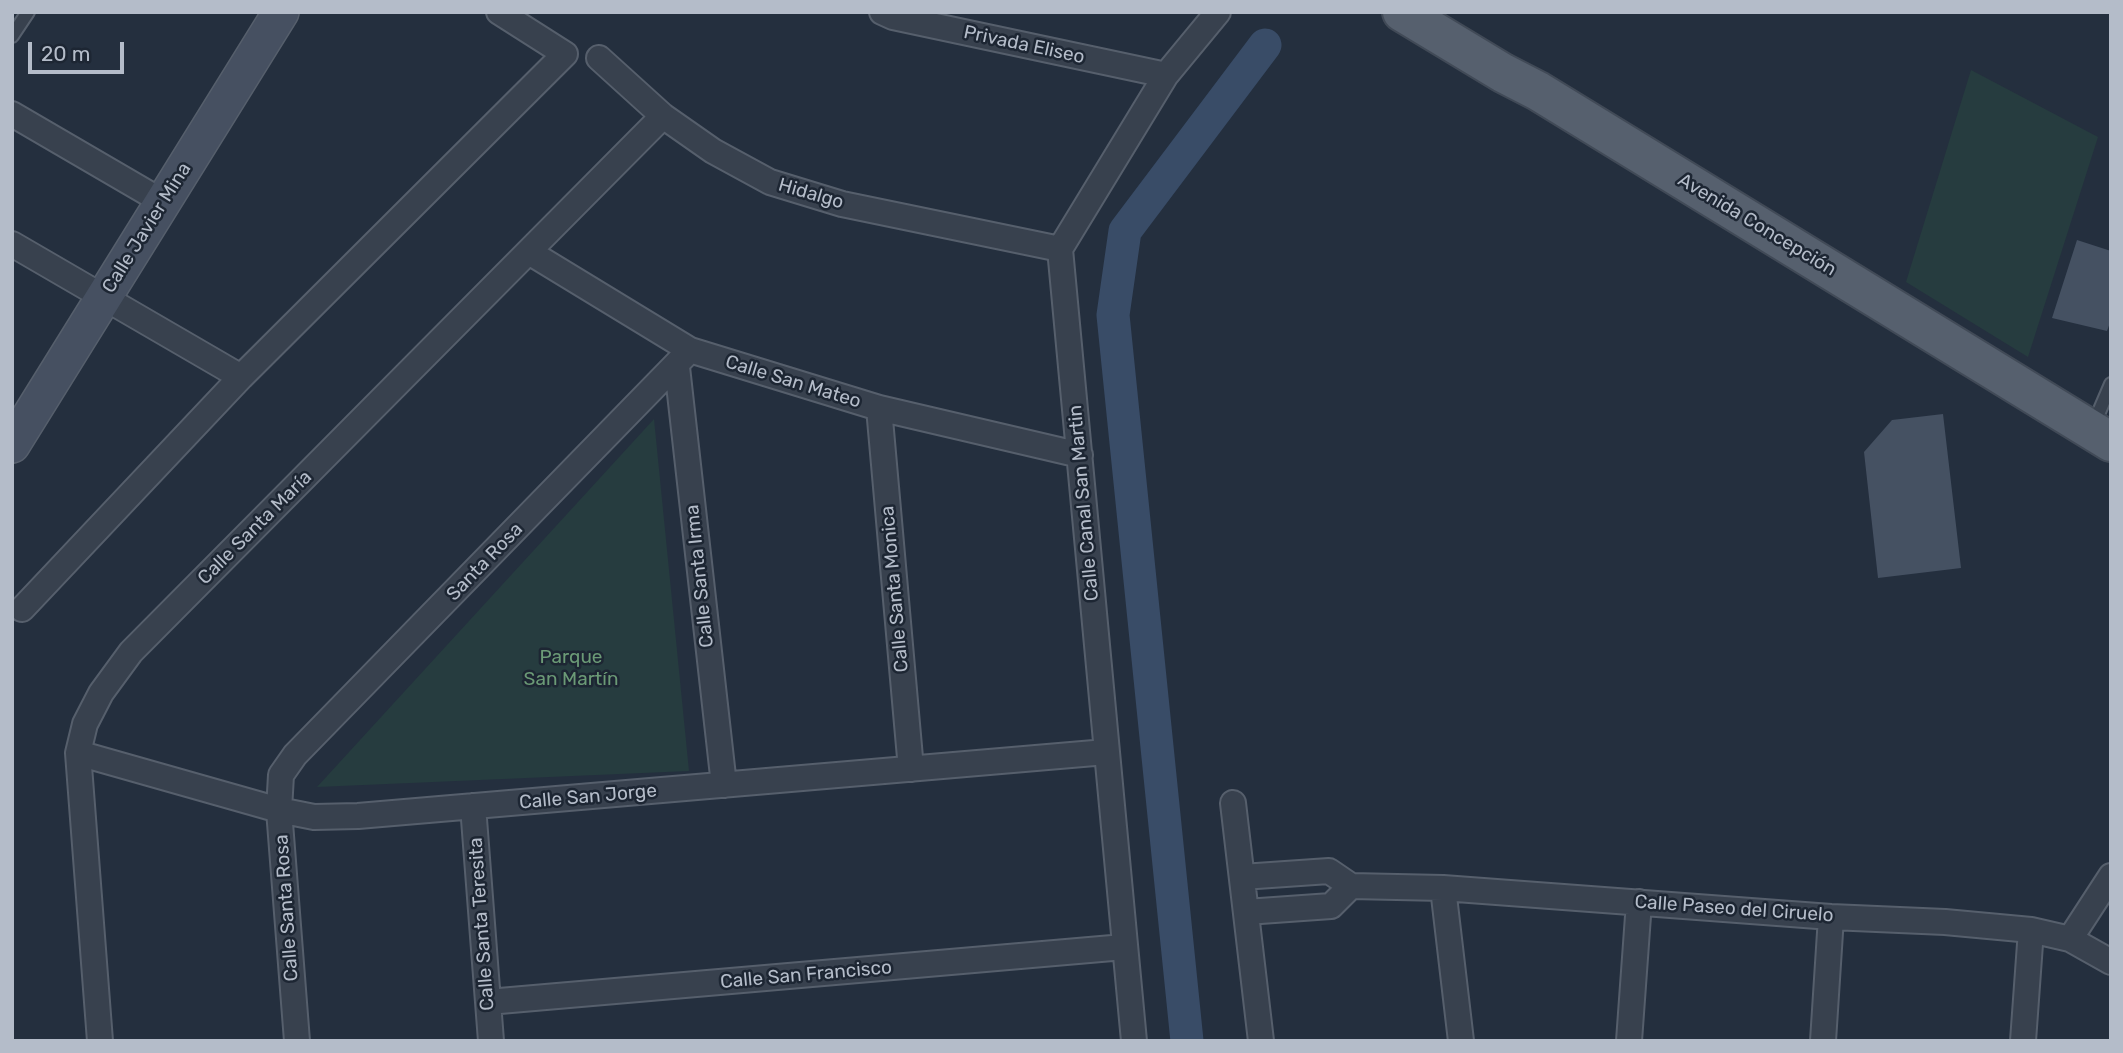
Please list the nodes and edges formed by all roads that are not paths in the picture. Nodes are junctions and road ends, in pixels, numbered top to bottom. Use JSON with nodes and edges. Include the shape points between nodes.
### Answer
{"nodes":[{"id":1,"x":27,"y":12,"type":"edge"},
{"id":2,"x":281,"y":12,"type":"edge"},
{"id":3,"x":499,"y":12,"type":"edge"},
{"id":4,"x":882,"y":12,"type":"edge"},
{"id":5,"x":1218,"y":12,"type":"edge"},
{"id":6,"x":1402,"y":12,"type":"edge"},
{"id":7,"x":12,"y":36,"type":"edge"},
{"id":8,"x":599,"y":58,"type":"dead end"},
{"id":9,"x":1166,"y":75,"type":"junction"},
{"id":10,"x":12,"y":114,"type":"edge"},
{"id":11,"x":663,"y":116,"type":"junction"},
{"id":12,"x":163,"y":202,"type":"junction"},
{"id":13,"x":12,"y":244,"type":"edge"},
{"id":14,"x":1060,"y":249,"type":"junction"},
{"id":15,"x":529,"y":252,"type":"junction"},
{"id":16,"x":104,"y":298,"type":"junction"},
{"id":17,"x":684,"y":359,"type":"junction"},
{"id":18,"x":241,"y":377,"type":"junction"},
{"id":19,"x":2111,"y":384,"type":"edge"},
{"id":20,"x":879,"y":408,"type":"junction"},
{"id":21,"x":2101,"y":435,"type":"edge"},
{"id":22,"x":12,"y":445,"type":"edge"},
{"id":23,"x":1080,"y":455,"type":"junction"},
{"id":24,"x":22,"y":609,"type":"dead end"},
{"id":25,"x":1106,"y":752,"type":"junction"},
{"id":26,"x":78,"y":753,"type":"junction"},
{"id":27,"x":911,"y":769,"type":"junction"},
{"id":28,"x":281,"y":775,"type":"joint"},
{"id":29,"x":724,"y":785,"type":"junction"},
{"id":30,"x":1233,"y":803,"type":"dead end"},
{"id":31,"x":473,"y":806,"type":"junction"},
{"id":32,"x":279,"y":810,"type":"junction"},
{"id":33,"x":2111,"y":876,"type":"edge"},
{"id":34,"x":1242,"y":877,"type":"junction"},
{"id":35,"x":1351,"y":886,"type":"junction"},
{"id":36,"x":1443,"y":888,"type":"junction"},
{"id":37,"x":1639,"y":902,"type":"junction"},
{"id":38,"x":1246,"y":912,"type":"junction"},
{"id":39,"x":1830,"y":916,"type":"junction"},
{"id":40,"x":2031,"y":930,"type":"junction"},
{"id":41,"x":2070,"y":939,"type":"junction"},
{"id":42,"x":1124,"y":947,"type":"junction"},
{"id":43,"x":2108,"y":954,"type":"edge"},
{"id":44,"x":488,"y":1002,"type":"junction"},
{"id":45,"x":100,"y":1041,"type":"edge"},
{"id":46,"x":297,"y":1041,"type":"edge"},
{"id":47,"x":491,"y":1041,"type":"edge"},
{"id":48,"x":1134,"y":1041,"type":"edge"},
{"id":49,"x":1261,"y":1041,"type":"edge"},
{"id":50,"x":1461,"y":1041,"type":"edge"},
{"id":51,"x":1629,"y":1041,"type":"edge"},
{"id":52,"x":1823,"y":1041,"type":"edge"},
{"id":53,"x":2023,"y":1041,"type":"edge"}],
"edges":[{"from":1,"to":7,"type":"lane"},
{"from":2,"to":12,"type":"main road","name":"Calle Javier Mina"},
{"from":3,"to":18,"type":"street","via":[[565,54]]},
{"from":4,"to":9,"type":"street","name":"Privada Eliseo"},
{"from":5,"to":9,"type":"street"},
{"from":6,"to":21,"type":"main road","name":"Avenida Concepción","via":[[1538,90]]},
{"from":8,"to":11,"type":"street","name":"Hidalgo"},
{"from":9,"to":14,"type":"street"},
{"from":10,"to":12,"type":"street"},
{"from":11,"to":14,"type":"street","name":"Hidalgo","via":[[713,151],[770,182],[842,204]]},
{"from":11,"to":15,"type":"street","name":"Calle Santa María"},
{"from":12,"to":16,"type":"main road","name":"Calle Javier Mina"},
{"from":13,"to":16,"type":"street"},
{"from":14,"to":23,"type":"street","name":"Calle Canal San Martin"},
{"from":15,"to":17,"type":"street","name":"Calle San Mateo"},
{"from":15,"to":26,"type":"street","name":"Calle Santa María","via":[[131,652],[101,693],[85,724]]},
{"from":16,"to":18,"type":"street"},
{"from":16,"to":22,"type":"main road","name":"Calle Javier Mina"},
{"from":17,"to":20,"type":"street","name":"Calle San Mateo"},
{"from":17,"to":28,"type":"street","name":"Santa Rosa","via":[[295,755]]},
{"from":17,"to":29,"type":"street","name":"Calle Santa Irma"},
{"from":18,"to":24,"type":"street"},
{"from":19,"to":21,"type":"lane"},
{"from":20,"to":23,"type":"street","name":"Calle San Mateo"},
{"from":20,"to":27,"type":"street","name":"Calle Santa Monica"},
{"from":23,"to":25,"type":"street","name":"Calle Canal San Martin"},
{"from":25,"to":27,"type":"street","name":"Calle San Jorge"},
{"from":25,"to":42,"type":"street","name":"Calle Canal San Martin"},
{"from":26,"to":32,"type":"street","name":"Calle San Jorge"},
{"from":26,"to":45,"type":"street","name":"Calle Santa María"},
{"from":27,"to":29,"type":"street","name":"Calle San Jorge"},
{"from":28,"to":32,"type":"street","name":"Calle Santa Rosa"},
{"from":29,"to":31,"type":"street","name":"Calle San Jorge"},
{"from":30,"to":34,"type":"street"},
{"from":31,"to":32,"type":"street","name":"Calle San Jorge","via":[[358,817],[314,817]]},
{"from":31,"to":44,"type":"street","name":"Calle Santa Teresita"},
{"from":32,"to":46,"type":"street","name":"Calle Santa Rosa"},
{"from":33,"to":41,"type":"street"},
{"from":34,"to":35,"type":"street","name":"Calle Paseo del Ciruelo","via":[[1329,871]]},
{"from":34,"to":38,"type":"street"},
{"from":35,"to":36,"type":"street","name":"Calle Paseo del Ciruelo"},
{"from":35,"to":38,"type":"street","via":[[1331,906]]},
{"from":36,"to":37,"type":"street","name":"Calle Paseo del Ciruelo"},
{"from":36,"to":50,"type":"street"},
{"from":37,"to":39,"type":"street","name":"Calle Paseo del Ciruelo"},
{"from":37,"to":51,"type":"street"},
{"from":38,"to":49,"type":"street"},
{"from":39,"to":40,"type":"street","name":"Calle Paseo del Ciruelo"},
{"from":39,"to":52,"type":"street"},
{"from":40,"to":41,"type":"street","name":"Calle Paseo del Ciruelo"},
{"from":40,"to":53,"type":"street"},
{"from":41,"to":43,"type":"street","name":"Calle Paseo del Ciruelo"},
{"from":42,"to":44,"type":"street","name":"Calle San Francisco"},
{"from":42,"to":48,"type":"street","name":"Calle Canal San Martin"},
{"from":44,"to":47,"type":"street","name":"Calle Santa Teresita"}]}
